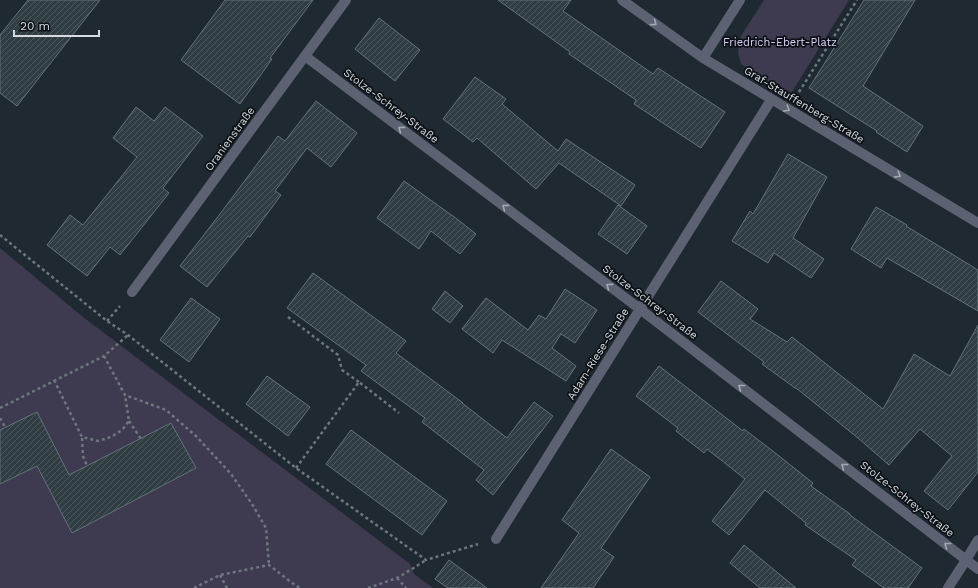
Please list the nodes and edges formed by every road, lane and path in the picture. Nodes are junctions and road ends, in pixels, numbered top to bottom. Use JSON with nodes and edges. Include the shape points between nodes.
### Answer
{"nodes":[{"id":1,"x":346,"y":0,"type":"edge"},
{"id":2,"x":622,"y":0,"type":"edge"},
{"id":3,"x":740,"y":0,"type":"edge"},
{"id":4,"x":857,"y":0,"type":"edge"},
{"id":5,"x":305,"y":56,"type":"junction"},
{"id":6,"x":703,"y":58,"type":"junction"},
{"id":7,"x":771,"y":100,"type":"junction"},
{"id":8,"x":789,"y":110,"type":"junction"},
{"id":9,"x":978,"y":223,"type":"edge"},
{"id":10,"x":0,"y":234,"type":"edge"},
{"id":11,"x":132,"y":292,"type":"dead end"},
{"id":12,"x":640,"y":309,"type":"junction"},
{"id":13,"x":288,"y":317,"type":"dead end"},
{"id":14,"x":128,"y":335,"type":"junction"},
{"id":15,"x":104,"y":356,"type":"junction"},
{"id":16,"x":54,"y":380,"type":"junction"},
{"id":17,"x":359,"y":382,"type":"junction"},
{"id":18,"x":125,"y":394,"type":"junction"},
{"id":19,"x":0,"y":408,"type":"edge"},
{"id":20,"x":399,"y":413,"type":"dead end"},
{"id":21,"x":0,"y":418,"type":"edge"},
{"id":22,"x":129,"y":421,"type":"junction"},
{"id":23,"x":5,"y":428,"type":"dead end"},
{"id":24,"x":82,"y":437,"type":"junction"},
{"id":25,"x":140,"y":438,"type":"dead end"},
{"id":26,"x":86,"y":466,"type":"dead end"},
{"id":27,"x":296,"y":468,"type":"junction"},
{"id":28,"x":496,"y":539,"type":"joint"},
{"id":29,"x":978,"y":540,"type":"edge"},
{"id":30,"x":426,"y":560,"type":"junction"},
{"id":31,"x":966,"y":560,"type":"junction"},
{"id":32,"x":269,"y":565,"type":"junction"},
{"id":33,"x":978,"y":569,"type":"edge"},
{"id":34,"x":220,"y":576,"type":"junction"},
{"id":35,"x":397,"y":578,"type":"junction"},
{"id":36,"x":194,"y":588,"type":"edge"},
{"id":37,"x":227,"y":588,"type":"edge"},
{"id":38,"x":300,"y":588,"type":"edge"},
{"id":39,"x":368,"y":588,"type":"edge"},
{"id":40,"x":406,"y":588,"type":"edge"},
{"id":41,"x":948,"y":588,"type":"edge"}],
"edges":[{"from":1,"to":5,"type":"street","name":"Oranienstraße"},
{"from":2,"to":6,"type":"street","name":"Graf-Stauffenberg-Straße","one_way":true},
{"from":3,"to":6,"type":"street"},
{"from":4,"to":8,"type":"path"},
{"from":5,"to":11,"type":"street","name":"Oranienstraße"},
{"from":12,"to":5,"type":"street","name":"Stolze-Schrey-Straße","one_way":true},
{"from":6,"to":7,"type":"street","name":"Graf-Stauffenberg-Straße"},
{"from":7,"to":8,"type":"street","name":"Graf-Stauffenberg-Straße","one_way":true},
{"from":7,"to":12,"type":"street","name":"Adam-Riese-Straße"},
{"from":8,"to":9,"type":"street","name":"Graf-Stauffenberg-Straße","one_way":true},
{"from":10,"to":14,"type":"path","via":[[107,321]]},
{"from":12,"to":28,"type":"street","name":"Adam-Riese-Straße"},
{"from":31,"to":12,"type":"street","name":"Stolze-Schrey-Straße","one_way":true},
{"from":13,"to":17,"type":"path","via":[[338,355],[342,370]]},
{"from":14,"to":15,"type":"path"},
{"from":14,"to":27,"type":"path"},
{"from":15,"to":16,"type":"path"},
{"from":15,"to":18,"type":"path"},
{"from":16,"to":19,"type":"path"},
{"from":16,"to":24,"type":"path"},
{"from":17,"to":20,"type":"path"},
{"from":17,"to":27,"type":"path"},
{"from":18,"to":22,"type":"path"},
{"from":18,"to":32,"type":"path","via":[[166,410],[197,437],[231,474],[266,528]]},
{"from":21,"to":23,"type":"path"},
{"from":22,"to":24,"type":"path","via":[[122,430],[111,437],[98,441]]},
{"from":22,"to":25,"type":"path"},
{"from":24,"to":26,"type":"path","via":[[82,456]]},
{"from":27,"to":30,"type":"path"},
{"from":28,"to":30,"type":"path"},
{"from":29,"to":31,"type":"street"},
{"from":30,"to":35,"type":"path"},
{"from":31,"to":33,"type":"street","name":"Stolze-Schrey-Straße"},
{"from":31,"to":41,"type":"street"},
{"from":32,"to":34,"type":"path"},
{"from":32,"to":38,"type":"path"},
{"from":34,"to":36,"type":"path"},
{"from":34,"to":37,"type":"path"},
{"from":35,"to":39,"type":"path"},
{"from":35,"to":40,"type":"path"}]}
